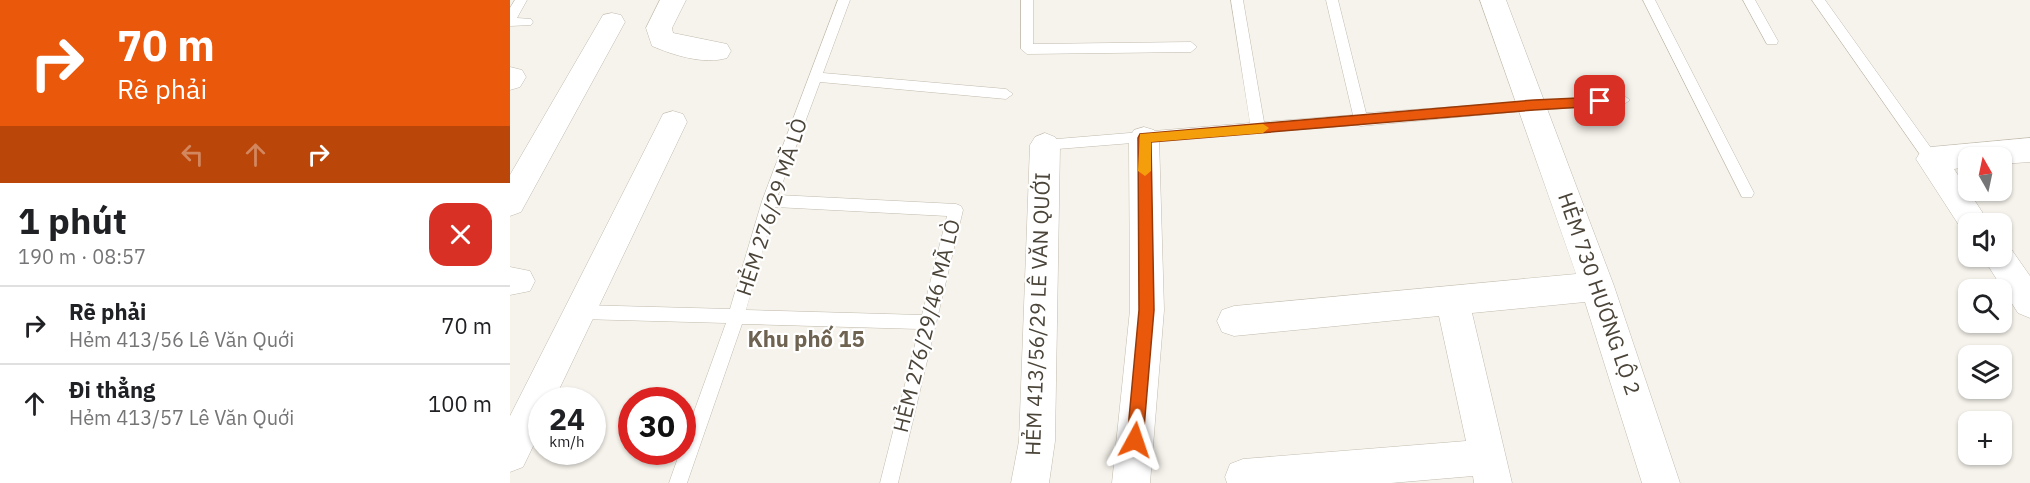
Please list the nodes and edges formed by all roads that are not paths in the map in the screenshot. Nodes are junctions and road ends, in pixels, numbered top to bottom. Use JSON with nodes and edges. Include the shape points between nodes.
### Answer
{"nodes":[{"id":1,"x":521,"y":0,"type":"edge"},
{"id":2,"x":673,"y":0,"type":"edge"},
{"id":3,"x":844,"y":0,"type":"edge"},
{"id":4,"x":1028,"y":0,"type":"edge"},
{"id":5,"x":1237,"y":0,"type":"edge"},
{"id":6,"x":1332,"y":0,"type":"edge"},
{"id":7,"x":1493,"y":0,"type":"edge"},
{"id":8,"x":1649,"y":0,"type":"edge"},
{"id":9,"x":1749,"y":0,"type":"edge"},
{"id":10,"x":1818,"y":0,"type":"edge"},
{"id":11,"x":510,"y":21,"type":"edge"},
{"id":12,"x":527,"y":22,"type":"dead end"},
{"id":13,"x":612,"y":22,"type":"dead end"},
{"id":14,"x":1773,"y":41,"type":"dead end"},
{"id":15,"x":1191,"y":47,"type":"dead end"},
{"id":16,"x":717,"y":51,"type":"dead end"},
{"id":17,"x":816,"y":77,"type":"junction"},
{"id":18,"x":1006,"y":94,"type":"dead end"},
{"id":19,"x":1623,"y":100,"type":"dead end"},
{"id":20,"x":1534,"y":105,"type":"junction"},
{"id":21,"x":1361,"y":121,"type":"junction"},
{"id":22,"x":673,"y":122,"type":"dead end"},
{"id":23,"x":1258,"y":129,"type":"junction"},
{"id":24,"x":1144,"y":138,"type":"junction"},
{"id":25,"x":1045,"y":145,"type":"joint"},
{"id":26,"x":2030,"y":150,"type":"edge"},
{"id":27,"x":1930,"y":159,"type":"junction"},
{"id":28,"x":1747,"y":193,"type":"dead end"},
{"id":29,"x":769,"y":201,"type":"junction"},
{"id":30,"x":510,"y":203,"type":"edge"},
{"id":31,"x":1967,"y":213,"type":"edge"},
{"id":32,"x":2005,"y":267,"type":"edge"},
{"id":33,"x":1598,"y":286,"type":"junction"},
{"id":34,"x":1452,"y":299,"type":"junction"},
{"id":35,"x":2030,"y":303,"type":"edge"},
{"id":36,"x":580,"y":312,"type":"junction"},
{"id":37,"x":736,"y":317,"type":"junction"},
{"id":38,"x":1234,"y":321,"type":"dead end"},
{"id":39,"x":928,"y":322,"type":"junction"},
{"id":40,"x":510,"y":454,"type":"edge"},
{"id":41,"x":1490,"y":470,"type":"edge"},
{"id":42,"x":1243,"y":477,"type":"dead end"},
{"id":43,"x":678,"y":483,"type":"edge"},
{"id":44,"x":889,"y":483,"type":"edge"},
{"id":45,"x":1030,"y":483,"type":"edge"},
{"id":46,"x":1131,"y":483,"type":"edge"},
{"id":47,"x":1661,"y":483,"type":"edge"}],
"edges":[{"from":1,"to":11,"type":"lane"},
{"from":2,"to":16,"type":"street","via":[[659,28],[662,39],[675,45]]},
{"from":3,"to":17,"type":"lane","name":"HẺM 276/29 MÃ LÒ"},
{"from":4,"to":15,"type":"lane","via":[[1027,49]]},
{"from":5,"to":23,"type":"lane"},
{"from":6,"to":21,"type":"lane"},
{"from":7,"to":20,"type":"street","name":"HẺM 730 HƯƠNG LỘ 2"},
{"from":8,"to":28,"type":"lane"},
{"from":9,"to":14,"type":"lane"},
{"from":10,"to":27,"type":"lane"},
{"from":11,"to":12,"type":"lane"},
{"from":13,"to":30,"type":"street"},
{"from":17,"to":18,"type":"lane"},
{"from":17,"to":29,"type":"lane","name":"HẺM 276/29 MÃ LÒ"},
{"from":19,"to":20,"type":"lane"},
{"from":20,"to":21,"type":"lane"},
{"from":20,"to":33,"type":"street","name":"HẺM 730 HƯƠNG LỘ 2"},
{"from":21,"to":23,"type":"lane"},
{"from":22,"to":36,"type":"street"},
{"from":23,"to":24,"type":"lane"},
{"from":24,"to":25,"type":"lane"},
{"from":24,"to":46,"type":"street","via":[[1147,310]]},
{"from":25,"to":45,"type":"street","name":"HẺM 413/56/29 LÊ VĂN QUỚI","via":[[1036,441]]},
{"from":26,"to":27,"type":"street"},
{"from":27,"to":31,"type":"street"},
{"from":29,"to":37,"type":"lane","name":"HẺM 276/29 MÃ LÒ"},
{"from":29,"to":39,"type":"lane","name":"HẺM 276/29/46 MÃ LÒ","via":[[956,210]]},
{"from":32,"to":35,"type":"street"},
{"from":33,"to":34,"type":"street"},
{"from":33,"to":47,"type":"street","name":"HẺM 730 HƯƠNG LỘ 2"},
{"from":34,"to":38,"type":"street"},
{"from":34,"to":41,"type":"street"},
{"from":36,"to":37,"type":"lane"},
{"from":36,"to":40,"type":"street"},
{"from":37,"to":39,"type":"lane"},
{"from":37,"to":43,"type":"lane","name":"HẺM 276/29 MÃ LÒ"},
{"from":39,"to":44,"type":"lane","name":"HẺM 276/29/46 MÃ LÒ"},
{"from":41,"to":42,"type":"street"}]}
